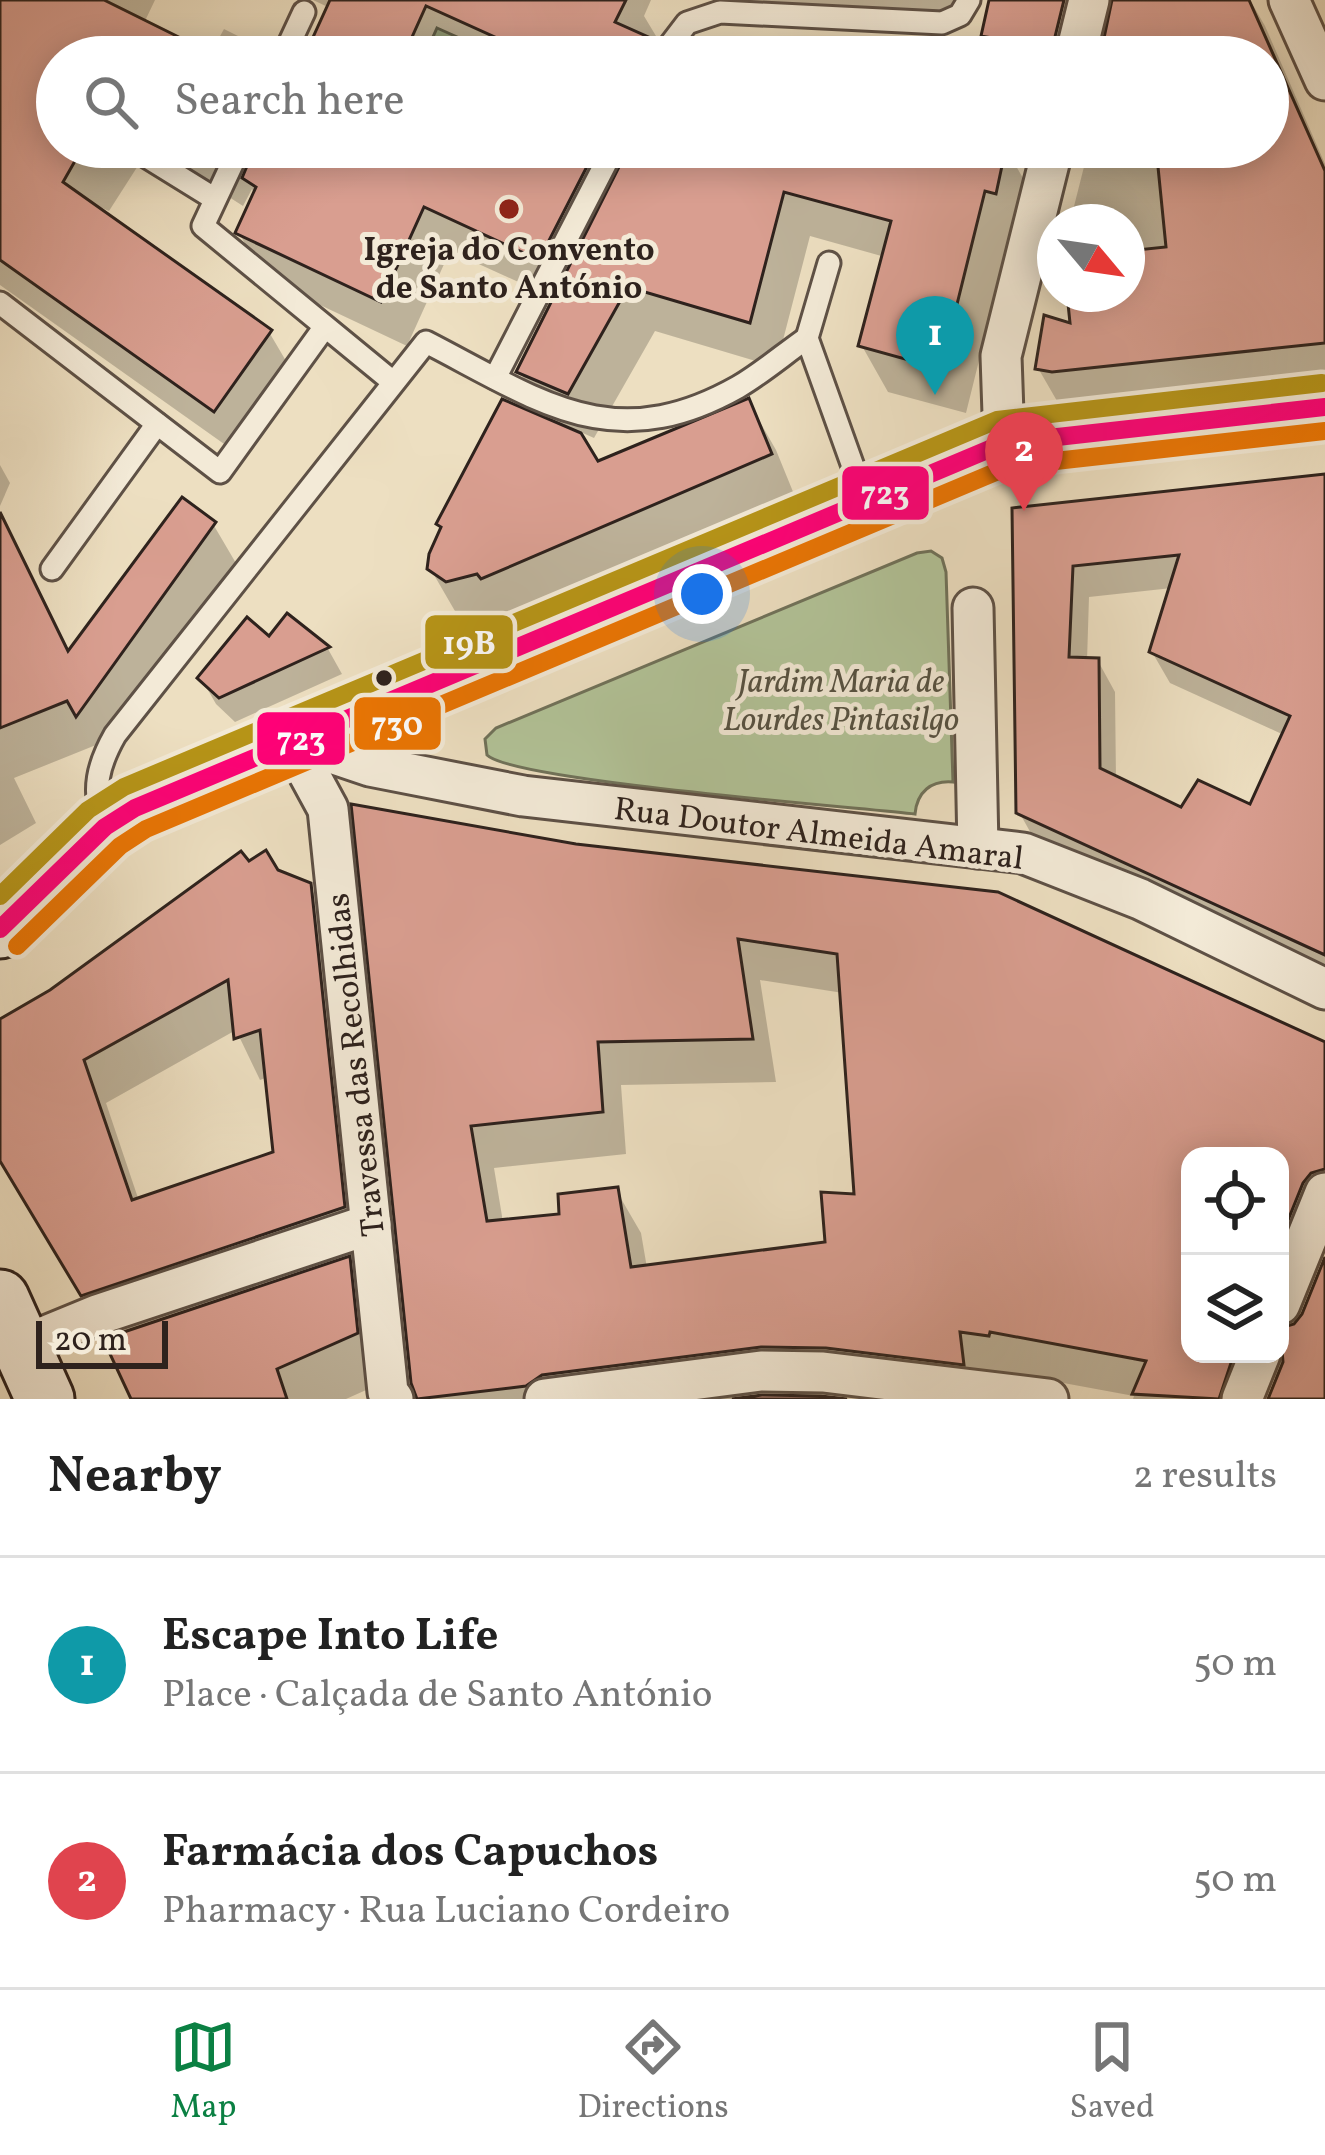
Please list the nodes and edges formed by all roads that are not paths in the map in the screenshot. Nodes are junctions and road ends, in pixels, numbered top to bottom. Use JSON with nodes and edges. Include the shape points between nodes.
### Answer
{"nodes":[{"id":1,"x":970,"y":0,"type":"edge"},
{"id":2,"x":1089,"y":0,"type":"edge"},
{"id":3,"x":1289,"y":0,"type":"edge"},
{"id":4,"x":304,"y":13,"type":"dead end"},
{"id":5,"x":293,"y":36,"type":"edge"},
{"id":6,"x":674,"y":36,"type":"edge"},
{"id":7,"x":1080,"y":36,"type":"edge"},
{"id":8,"x":1325,"y":80,"type":"edge"},
{"id":9,"x":164,"y":168,"type":"edge"},
{"id":10,"x":230,"y":168,"type":"edge"},
{"id":11,"x":603,"y":168,"type":"edge"},
{"id":12,"x":1048,"y":168,"type":"edge"},
{"id":13,"x":215,"y":200,"type":"junction"},
{"id":14,"x":829,"y":263,"type":"dead end"},
{"id":15,"x":0,"y":303,"type":"edge"},
{"id":16,"x":324,"y":328,"type":"junction"},
{"id":17,"x":807,"y":338,"type":"junction"},
{"id":18,"x":495,"y":378,"type":"junction"},
{"id":19,"x":393,"y":382,"type":"junction"},
{"id":20,"x":1325,"y":407,"type":"edge"},
{"id":21,"x":157,"y":424,"type":"junction"},
{"id":22,"x":1004,"y":442,"type":"junction"},
{"id":23,"x":865,"y":500,"type":"junction"},
{"id":24,"x":52,"y":569,"type":"dead end"},
{"id":25,"x":973,"y":608,"type":"dead end"},
{"id":26,"x":290,"y":739,"type":"junction"},
{"id":27,"x":105,"y":827,"type":"junction"},
{"id":28,"x":978,"y":848,"type":"junction"},
{"id":29,"x":0,"y":929,"type":"edge"},
{"id":30,"x":1325,"y":989,"type":"edge"},
{"id":31,"x":1325,"y":1193,"type":"edge"},
{"id":32,"x":371,"y":1224,"type":"junction"},
{"id":33,"x":1289,"y":1282,"type":"edge"},
{"id":34,"x":12,"y":1322,"type":"edge"},
{"id":35,"x":1256,"y":1363,"type":"edge"},
{"id":36,"x":45,"y":1399,"type":"edge"},
{"id":37,"x":392,"y":1399,"type":"edge"},
{"id":38,"x":545,"y":1399,"type":"edge"},
{"id":39,"x":1048,"y":1399,"type":"edge"},
{"id":40,"x":1242,"y":1399,"type":"edge"}],
"edges":[{"from":1,"to":6,"type":"lane","via":[[942,23],[748,12],[709,14]]},
{"from":2,"to":7,"type":"street"},
{"from":3,"to":8,"type":"street"},
{"from":4,"to":5,"type":"lane"},
{"from":9,"to":13,"type":"lane"},
{"from":10,"to":13,"type":"lane"},
{"from":11,"to":18,"type":"lane"},
{"from":12,"to":22,"type":"street","via":[[1001,356]]},
{"from":13,"to":16,"type":"lane","via":[[203,226]]},
{"from":14,"to":17,"type":"lane"},
{"from":15,"to":21,"type":"lane"},
{"from":16,"to":19,"type":"lane"},
{"from":16,"to":21,"type":"lane","via":[[220,472]]},
{"from":17,"to":18,"type":"lane","via":[[702,404],[621,423],[563,410]]},
{"from":17,"to":23,"type":"lane"},
{"from":18,"to":19,"type":"lane","via":[[426,342]]},
{"from":19,"to":27,"type":"lane","via":[[115,735],[97,776]]},
{"from":20,"to":22,"type":"street"},
{"from":21,"to":24,"type":"lane"},
{"from":22,"to":23,"type":"street"},
{"from":23,"to":26,"type":"street"},
{"from":25,"to":28,"type":"street"},
{"from":26,"to":27,"type":"street"},
{"from":26,"to":28,"type":"street","name":"Rua Doutor Almeida Amaral","via":[[370,766],[523,796]]},
{"from":26,"to":32,"type":"street","name":"Travessa das Recolhidas","via":[[328,809]]},
{"from":27,"to":29,"type":"street"},
{"from":28,"to":30,"type":"street","name":"Rua Doutor Almeida Amaral","via":[[1023,853],[1097,880]]},
{"from":31,"to":33,"type":"street"},
{"from":32,"to":34,"type":"street","via":[[97,1315]]},
{"from":32,"to":37,"type":"street","name":"Travessa das Recolhidas"},
{"from":34,"to":36,"type":"street"},
{"from":35,"to":40,"type":"street"},
{"from":38,"to":39,"type":"street","via":[[761,1370]]}]}
